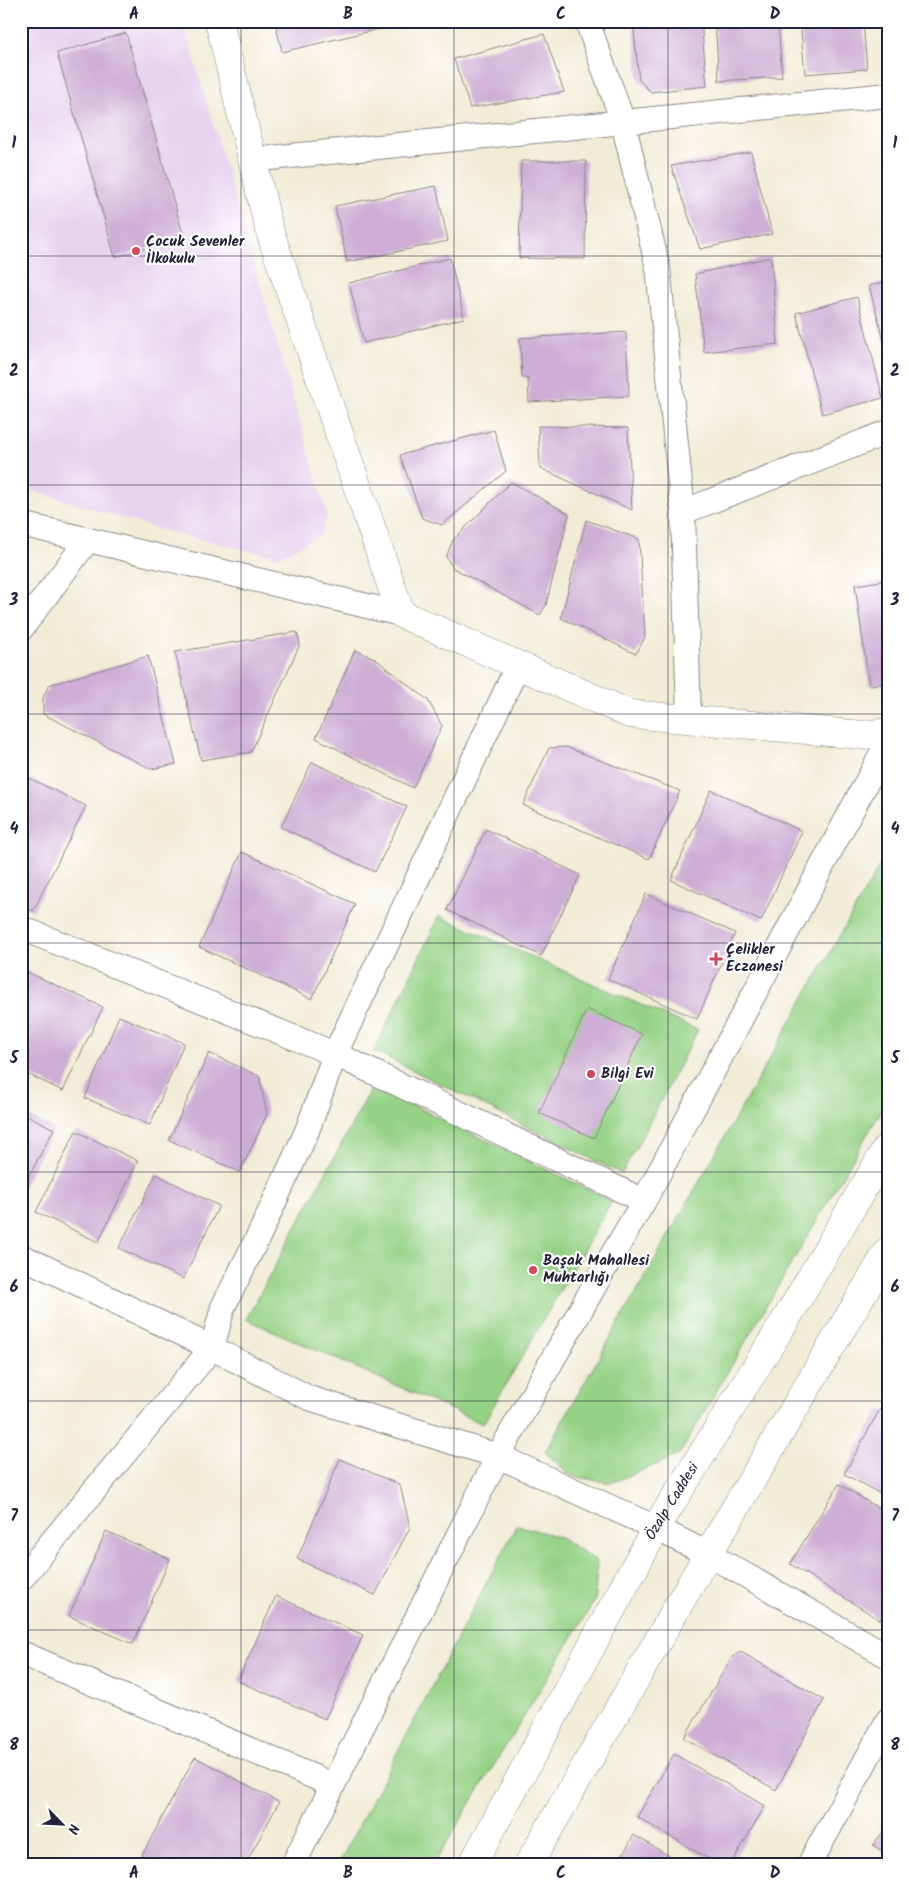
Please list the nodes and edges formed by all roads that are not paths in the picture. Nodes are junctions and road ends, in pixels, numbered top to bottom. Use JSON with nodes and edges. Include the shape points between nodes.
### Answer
{"nodes":[{"id":1,"x":219,"y":21,"type":"edge"},
{"id":2,"x":587,"y":21,"type":"edge"},
{"id":3,"x":888,"y":95,"type":"edge"},
{"id":4,"x":623,"y":122,"type":"junction"},
{"id":5,"x":252,"y":160,"type":"junction"},
{"id":6,"x":888,"y":432,"type":"edge"},
{"id":7,"x":683,"y":512,"type":"junction"},
{"id":8,"x":21,"y":524,"type":"edge"},
{"id":9,"x":87,"y":541,"type":"junction"},
{"id":10,"x":401,"y":614,"type":"junction"},
{"id":11,"x":21,"y":630,"type":"edge"},
{"id":12,"x":518,"y":665,"type":"junction"},
{"id":13,"x":689,"y":720,"type":"junction"},
{"id":14,"x":888,"y":732,"type":"edge"},
{"id":15,"x":888,"y":742,"type":"edge"},
{"id":16,"x":21,"y":928,"type":"edge"},
{"id":17,"x":334,"y":1054,"type":"junction"},
{"id":18,"x":888,"y":1146,"type":"edge"},
{"id":19,"x":644,"y":1201,"type":"junction"},
{"id":20,"x":888,"y":1251,"type":"edge"},
{"id":21,"x":21,"y":1256,"type":"edge"},
{"id":22,"x":212,"y":1348,"type":"junction"},
{"id":23,"x":498,"y":1456,"type":"junction"},
{"id":24,"x":656,"y":1528,"type":"junction"},
{"id":25,"x":708,"y":1554,"type":"junction"},
{"id":26,"x":21,"y":1579,"type":"edge"},
{"id":27,"x":21,"y":1653,"type":"edge"},
{"id":28,"x":888,"y":1656,"type":"edge"},
{"id":29,"x":888,"y":1720,"type":"edge"},
{"id":30,"x":333,"y":1786,"type":"junction"},
{"id":31,"x":293,"y":1865,"type":"edge"},
{"id":32,"x":472,"y":1865,"type":"edge"},
{"id":33,"x":528,"y":1865,"type":"edge"},
{"id":34,"x":809,"y":1865,"type":"edge"}],
"edges":[{"from":1,"to":5,"type":"main road"},
{"from":2,"to":4,"type":"street"},
{"from":3,"to":4,"type":"street"},
{"from":4,"to":5,"type":"street"},
{"from":4,"to":7,"type":"street","via":[[658,268]]},
{"from":5,"to":10,"type":"main road","via":[[269,229]]},
{"from":6,"to":7,"type":"street"},
{"from":7,"to":13,"type":"street"},
{"from":8,"to":9,"type":"street"},
{"from":9,"to":10,"type":"street"},
{"from":9,"to":11,"type":"street"},
{"from":10,"to":12,"type":"main road"},
{"from":12,"to":13,"type":"main road","via":[[630,714]]},
{"from":12,"to":17,"type":"street"},
{"from":13,"to":14,"type":"main road","via":[[863,735]]},
{"from":15,"to":19,"type":"street"},
{"from":16,"to":17,"type":"street"},
{"from":17,"to":19,"type":"street"},
{"from":17,"to":22,"type":"street","via":[[308,1131],[223,1308]]},
{"from":18,"to":24,"type":"main road","name":"Özalp Caddesi","via":[[788,1316]]},
{"from":19,"to":23,"type":"street"},
{"from":20,"to":25,"type":"main road"},
{"from":21,"to":22,"type":"street"},
{"from":22,"to":23,"type":"street","via":[[309,1398]]},
{"from":22,"to":26,"type":"street"},
{"from":23,"to":24,"type":"street"},
{"from":23,"to":30,"type":"street"},
{"from":24,"to":25,"type":"street"},
{"from":24,"to":32,"type":"main road","name":"Özalp Caddesi"},
{"from":25,"to":28,"type":"street"},
{"from":25,"to":33,"type":"main road"},
{"from":27,"to":30,"type":"street"},
{"from":29,"to":34,"type":"street"},
{"from":30,"to":31,"type":"street"}]}
